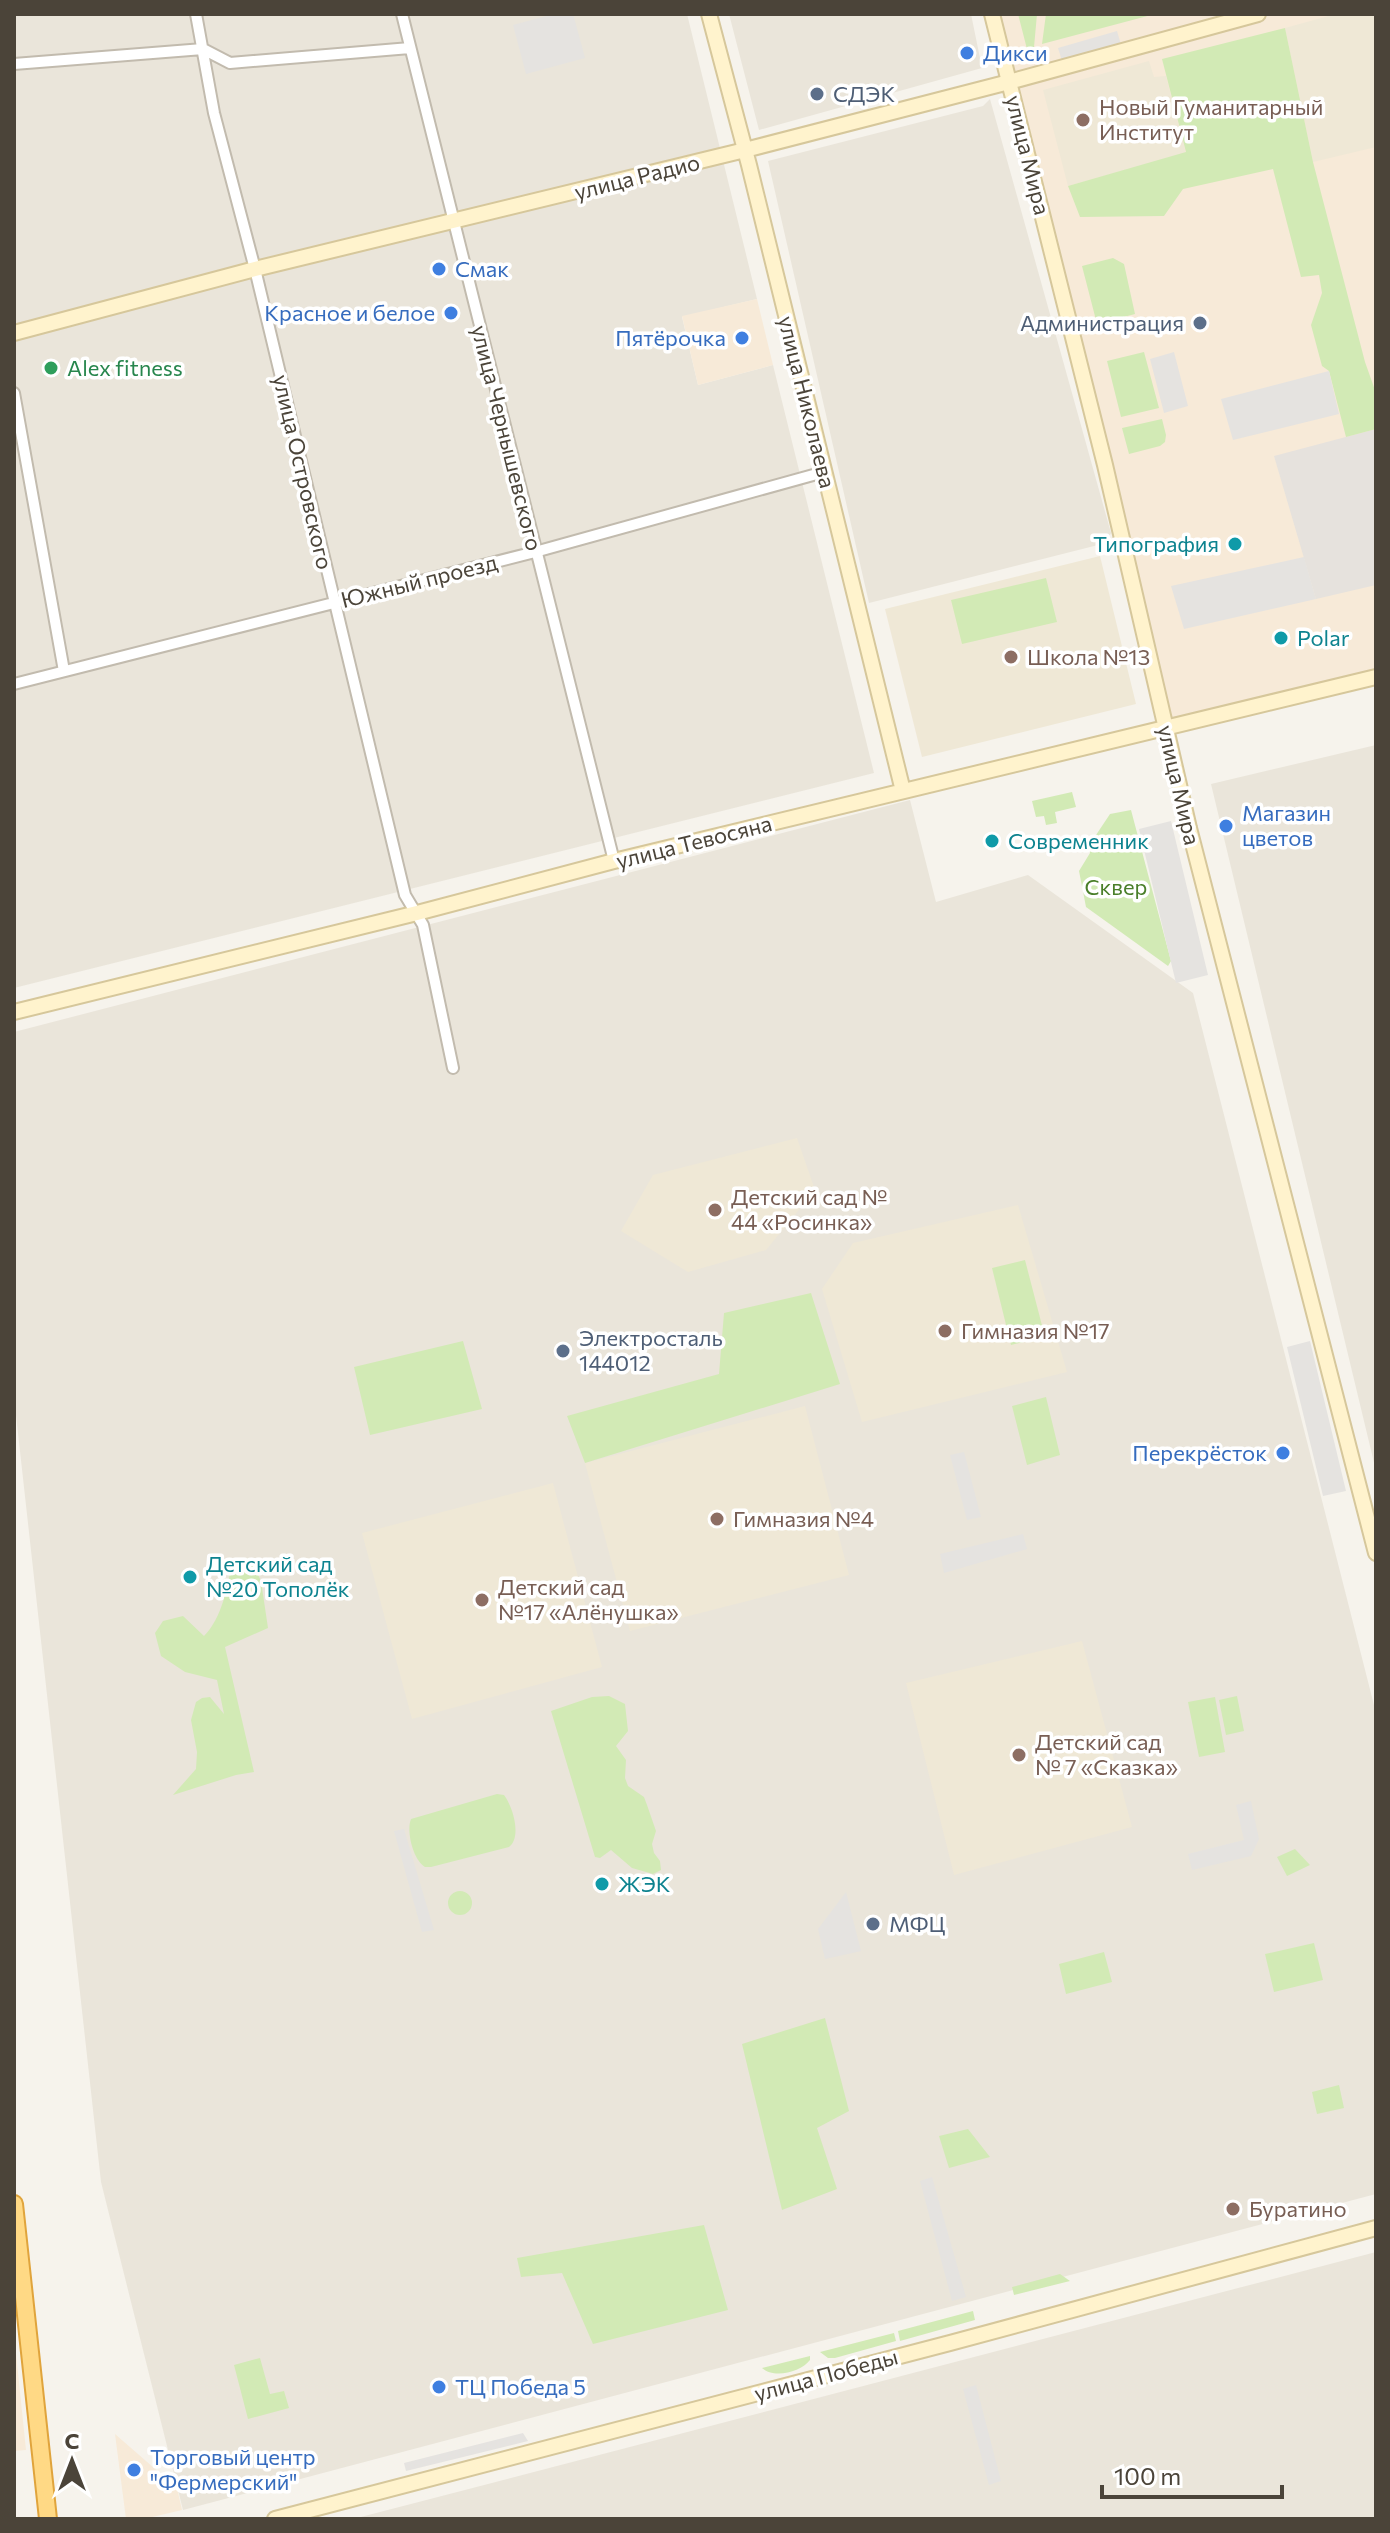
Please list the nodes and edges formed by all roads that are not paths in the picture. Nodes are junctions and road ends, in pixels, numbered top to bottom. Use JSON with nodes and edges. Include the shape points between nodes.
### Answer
{"nodes":[{"id":1,"x":196,"y":14,"type":"edge"},
{"id":2,"x":402,"y":14,"type":"edge"},
{"id":3,"x":709,"y":14,"type":"edge"},
{"id":4,"x":992,"y":14,"type":"edge"},
{"id":5,"x":1258,"y":14,"type":"edge"},
{"id":6,"x":410,"y":48,"type":"junction"},
{"id":7,"x":203,"y":49,"type":"junction"},
{"id":8,"x":14,"y":64,"type":"edge"},
{"id":9,"x":1009,"y":82,"type":"junction"},
{"id":10,"x":745,"y":150,"type":"junction"},
{"id":11,"x":454,"y":220,"type":"junction"},
{"id":12,"x":255,"y":269,"type":"junction"},
{"id":13,"x":14,"y":333,"type":"edge"},
{"id":14,"x":14,"y":393,"type":"edge"},
{"id":15,"x":824,"y":472,"type":"junction"},
{"id":16,"x":535,"y":552,"type":"junction"},
{"id":17,"x":333,"y":602,"type":"junction"},
{"id":18,"x":64,"y":671,"type":"junction"},
{"id":19,"x":1376,"y":677,"type":"edge"},
{"id":20,"x":14,"y":684,"type":"edge"},
{"id":21,"x":1166,"y":729,"type":"junction"},
{"id":22,"x":903,"y":791,"type":"junction"},
{"id":23,"x":614,"y":861,"type":"junction"},
{"id":24,"x":417,"y":913,"type":"junction"},
{"id":25,"x":14,"y":1012,"type":"edge"},
{"id":26,"x":453,"y":1068,"type":"dead end"},
{"id":27,"x":1376,"y":1553,"type":"edge"},
{"id":28,"x":14,"y":2204,"type":"edge"},
{"id":29,"x":1376,"y":2228,"type":"edge"},
{"id":30,"x":48,"y":2519,"type":"edge"},
{"id":31,"x":275,"y":2519,"type":"edge"}],
"edges":[{"from":1,"to":7,"type":"street","name":"улица Островского"},
{"from":2,"to":6,"type":"street","name":"улица Чернышевского"},
{"from":3,"to":10,"type":"main road","name":"улица Николаева"},
{"from":4,"to":9,"type":"main road","name":"улица Мира"},
{"from":5,"to":9,"type":"main road","name":"улица Радио"},
{"from":6,"to":7,"type":"street","via":[[230,63]]},
{"from":6,"to":11,"type":"street","name":"улица Чернышевского"},
{"from":7,"to":8,"type":"street"},
{"from":7,"to":12,"type":"street","name":"улица Островского","via":[[214,113]]},
{"from":9,"to":10,"type":"main road","name":"улица Радио"},
{"from":9,"to":21,"type":"main road","name":"улица Мира"},
{"from":10,"to":11,"type":"main road","name":"улица Радио"},
{"from":10,"to":15,"type":"main road","name":"улица Николаева"},
{"from":11,"to":12,"type":"main road","name":"улица Радио"},
{"from":11,"to":16,"type":"street","name":"улица Чернышевского"},
{"from":12,"to":13,"type":"main road","name":"улица Радио"},
{"from":12,"to":17,"type":"street","name":"улица Островского"},
{"from":14,"to":18,"type":"street"},
{"from":15,"to":16,"type":"street","name":"Южный проезд"},
{"from":15,"to":22,"type":"main road","name":"улица Николаева"},
{"from":16,"to":17,"type":"street","name":"Южный проезд"},
{"from":16,"to":23,"type":"street","name":"улица Чернышевского"},
{"from":17,"to":18,"type":"street","name":"Южный проезд"},
{"from":17,"to":24,"type":"street","name":"улица Островского","via":[[405,895]]},
{"from":18,"to":20,"type":"street","name":"Южный проезд"},
{"from":19,"to":21,"type":"main road","name":"улица Тевосяна"},
{"from":21,"to":22,"type":"main road","name":"улица Тевосяна"},
{"from":21,"to":27,"type":"main road","name":"улица Мира"},
{"from":22,"to":23,"type":"main road","name":"улица Тевосяна"},
{"from":23,"to":24,"type":"main road","name":"улица Тевосяна"},
{"from":24,"to":25,"type":"main road","name":"улица Тевосяна"},
{"from":24,"to":26,"type":"street","via":[[433,964]]},
{"from":28,"to":30,"type":"highway"},
{"from":29,"to":31,"type":"main road","name":"улица Победы"}]}
